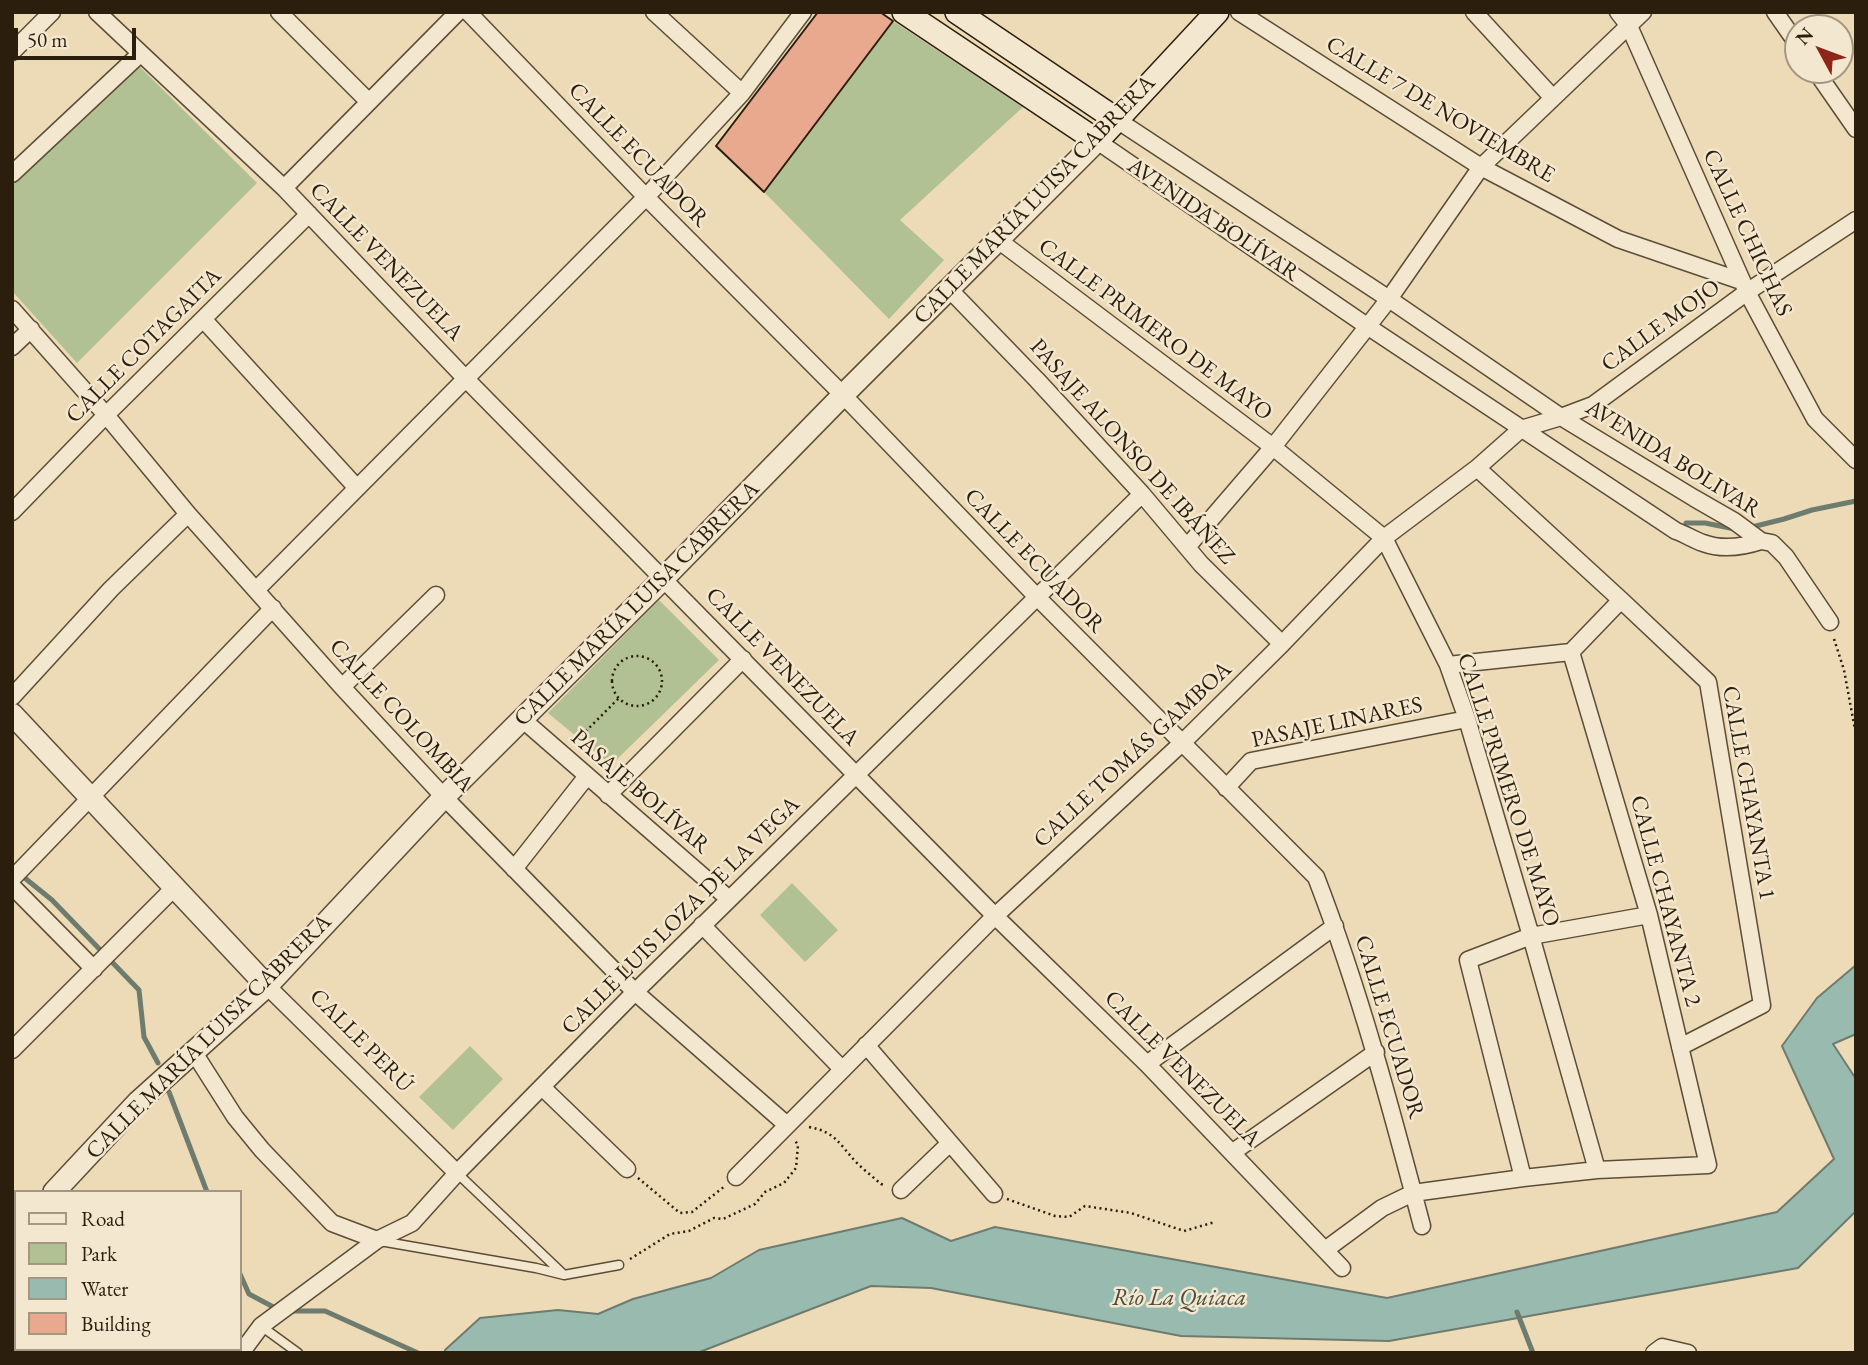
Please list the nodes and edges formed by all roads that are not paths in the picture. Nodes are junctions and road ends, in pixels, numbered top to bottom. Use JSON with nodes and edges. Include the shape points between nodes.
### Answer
{"nodes":[{"id":1,"x":52,"y":12,"type":"edge"},
{"id":2,"x":97,"y":12,"type":"edge"},
{"id":3,"x":279,"y":12,"type":"edge"},
{"id":4,"x":458,"y":12,"type":"edge"},
{"id":5,"x":468,"y":12,"type":"edge"},
{"id":6,"x":654,"y":12,"type":"edge"},
{"id":7,"x":803,"y":12,"type":"edge"},
{"id":8,"x":904,"y":12,"type":"edge"},
{"id":9,"x":957,"y":12,"type":"edge"},
{"id":10,"x":1239,"y":12,"type":"edge"},
{"id":11,"x":1474,"y":12,"type":"edge"},
{"id":12,"x":1618,"y":12,"type":"edge"},
{"id":13,"x":1643,"y":12,"type":"edge"},
{"id":14,"x":1210,"y":14,"type":"edge"},
{"id":15,"x":1629,"y":26,"type":"junction"},
{"id":16,"x":12,"y":52,"type":"edge"},
{"id":17,"x":140,"y":54,"type":"junction"},
{"id":18,"x":1825,"y":84,"type":"edge"},
{"id":19,"x":742,"y":93,"type":"junction"},
{"id":20,"x":1553,"y":99,"type":"junction"},
{"id":21,"x":369,"y":102,"type":"junction"},
{"id":22,"x":1117,"y":120,"type":"junction"},
{"id":23,"x":1856,"y":128,"type":"edge"},
{"id":24,"x":1097,"y":141,"type":"junction"},
{"id":25,"x":1481,"y":167,"type":"junction"},
{"id":26,"x":12,"y":174,"type":"edge"},
{"id":27,"x":284,"y":188,"type":"junction"},
{"id":28,"x":646,"y":197,"type":"junction"},
{"id":29,"x":309,"y":214,"type":"junction"},
{"id":30,"x":1856,"y":220,"type":"edge"},
{"id":31,"x":998,"y":240,"type":"junction"},
{"id":32,"x":1744,"y":286,"type":"junction"},
{"id":33,"x":949,"y":289,"type":"junction"},
{"id":34,"x":1389,"y":299,"type":"junction"},
{"id":35,"x":12,"y":309,"type":"edge"},
{"id":36,"x":203,"y":319,"type":"junction"},
{"id":37,"x":1367,"y":326,"type":"junction"},
{"id":38,"x":31,"y":330,"type":"junction"},
{"id":39,"x":12,"y":347,"type":"edge"},
{"id":40,"x":466,"y":379,"type":"junction"},
{"id":41,"x":843,"y":395,"type":"junction"},
{"id":42,"x":106,"y":415,"type":"junction"},
{"id":43,"x":1562,"y":417,"type":"junction"},
{"id":44,"x":1521,"y":429,"type":"junction"},
{"id":45,"x":1273,"y":447,"type":"junction"},
{"id":46,"x":1856,"y":460,"type":"edge"},
{"id":47,"x":1477,"y":468,"type":"junction"},
{"id":48,"x":357,"y":488,"type":"junction"},
{"id":49,"x":1142,"y":494,"type":"junction"},
{"id":50,"x":12,"y":512,"type":"edge"},
{"id":51,"x":188,"y":514,"type":"junction"},
{"id":52,"x":1384,"y":538,"type":"junction"},
{"id":53,"x":1761,"y":541,"type":"junction"},
{"id":54,"x":1187,"y":547,"type":"junction"},
{"id":55,"x":664,"y":578,"type":"junction"},
{"id":56,"x":257,"y":589,"type":"junction"},
{"id":57,"x":436,"y":595,"type":"dead end"},
{"id":58,"x":1036,"y":596,"type":"junction"},
{"id":59,"x":1621,"y":600,"type":"junction"},
{"id":60,"x":273,"y":608,"type":"junction"},
{"id":61,"x":1829,"y":622,"type":"road end"},
{"id":62,"x":1282,"y":644,"type":"junction"},
{"id":63,"x":1571,"y":652,"type":"junction"},
{"id":64,"x":743,"y":659,"type":"junction"},
{"id":65,"x":1448,"y":665,"type":"junction"},
{"id":66,"x":342,"y":687,"type":"junction"},
{"id":67,"x":12,"y":697,"type":"edge"},
{"id":68,"x":12,"y":714,"type":"edge"},
{"id":69,"x":522,"y":719,"type":"junction"},
{"id":70,"x":1467,"y":719,"type":"junction"},
{"id":71,"x":1182,"y":743,"type":"junction"},
{"id":72,"x":855,"y":774,"type":"junction"},
{"id":73,"x":587,"y":776,"type":"junction"},
{"id":74,"x":1227,"y":788,"type":"junction"},
{"id":75,"x":608,"y":795,"type":"junction"},
{"id":76,"x":444,"y":797,"type":"junction"},
{"id":77,"x":91,"y":799,"type":"junction"},
{"id":78,"x":514,"y":869,"type":"junction"},
{"id":79,"x":12,"y":879,"type":"edge"},
{"id":80,"x":12,"y":886,"type":"edge"},
{"id":81,"x":176,"y":887,"type":"junction"},
{"id":82,"x":729,"y":899,"type":"junction"},
{"id":83,"x":1649,"y":915,"type":"junction"},
{"id":84,"x":995,"y":916,"type":"junction"},
{"id":85,"x":702,"y":925,"type":"junction"},
{"id":86,"x":1335,"y":926,"type":"junction"},
{"id":87,"x":1531,"y":936,"type":"junction"},
{"id":88,"x":94,"y":969,"type":"junction"},
{"id":89,"x":267,"y":986,"type":"junction"},
{"id":90,"x":635,"y":992,"type":"junction"},
{"id":91,"x":866,"y":1045,"type":"junction"},
{"id":92,"x":1680,"y":1047,"type":"junction"},
{"id":93,"x":12,"y":1051,"type":"edge"},
{"id":94,"x":193,"y":1051,"type":"junction"},
{"id":95,"x":1376,"y":1052,"type":"junction"},
{"id":96,"x":1147,"y":1064,"type":"junction"},
{"id":97,"x":842,"y":1069,"type":"junction"},
{"id":98,"x":541,"y":1087,"type":"junction"},
{"id":99,"x":787,"y":1125,"type":"junction"},
{"id":100,"x":950,"y":1143,"type":"junction"},
{"id":101,"x":1233,"y":1152,"type":"junction"},
{"id":102,"x":627,"y":1168,"type":"road end"},
{"id":103,"x":1597,"y":1170,"type":"junction"},
{"id":104,"x":457,"y":1173,"type":"junction"},
{"id":105,"x":736,"y":1177,"type":"road end"},
{"id":106,"x":1523,"y":1178,"type":"junction"},
{"id":107,"x":56,"y":1190,"type":"edge"},
{"id":108,"x":901,"y":1190,"type":"road end"},
{"id":109,"x":1413,"y":1193,"type":"junction"},
{"id":110,"x":994,"y":1194,"type":"road end"},
{"id":111,"x":1422,"y":1226,"type":"dead end"},
{"id":112,"x":377,"y":1240,"type":"junction"},
{"id":113,"x":1325,"y":1250,"type":"junction"},
{"id":114,"x":619,"y":1265,"type":"road end"},
{"id":115,"x":1342,"y":1268,"type":"dead end"},
{"id":116,"x":564,"y":1275,"type":"junction"},
{"id":117,"x":261,"y":1326,"type":"junction"},
{"id":118,"x":241,"y":1353,"type":"edge"},
{"id":119,"x":298,"y":1353,"type":"edge"},
{"id":120,"x":1654,"y":1353,"type":"edge"},
{"id":121,"x":1688,"y":1353,"type":"edge"}],
"edges":[{"from":1,"to":16,"type":"street"},
{"from":2,"to":17,"type":"street","name":"CALLE VENEZUELA"},
{"from":3,"to":21,"type":"street"},
{"from":4,"to":21,"type":"street"},
{"from":5,"to":28,"type":"street","name":"CALLE ECUADOR"},
{"from":6,"to":19,"type":"street"},
{"from":7,"to":19,"type":"street"},
{"from":8,"to":24,"type":"main road","name":"AVENIDA BOLÍVAR"},
{"from":9,"to":22,"type":"main road","name":"AVENIDA BOLÍVAR"},
{"from":10,"to":25,"type":"street","name":"CALLE 7 DE NOVIEMBRE"},
{"from":11,"to":20,"type":"street"},
{"from":12,"to":15,"type":"street","name":"CALLE CHICHAS"},
{"from":13,"to":15,"type":"street"},
{"from":14,"to":22,"type":"main road","name":"CALLE MARÍA LUISA CABRERA"},
{"from":15,"to":20,"type":"street"},
{"from":15,"to":32,"type":"street","name":"CALLE CHICHAS"},
{"from":17,"to":26,"type":"street"},
{"from":17,"to":27,"type":"street","name":"CALLE VENEZUELA"},
{"from":18,"to":23,"type":"street"},
{"from":19,"to":28,"type":"street"},
{"from":20,"to":25,"type":"street"},
{"from":21,"to":27,"type":"street"},
{"from":22,"to":24,"type":"main road","name":"CALLE MARÍA LUISA CABRERA"},
{"from":22,"to":34,"type":"street","name":"AVENIDA BOLÍVAR"},
{"from":24,"to":31,"type":"street","name":"CALLE MARÍA LUISA CABRERA"},
{"from":24,"to":37,"type":"street","name":"AVENIDA BOLÍVAR"},
{"from":25,"to":32,"type":"street","name":"CALLE 7 DE NOVIEMBRE","via":[[1618,239]]},
{"from":25,"to":34,"type":"street"},
{"from":27,"to":29,"type":"street","name":"CALLE VENEZUELA"},
{"from":28,"to":40,"type":"street"},
{"from":28,"to":41,"type":"street","name":"CALLE ECUADOR"},
{"from":29,"to":36,"type":"street","name":"CALLE COTAGAITA"},
{"from":29,"to":40,"type":"street","name":"CALLE VENEZUELA"},
{"from":30,"to":32,"type":"street","name":"CALLE MOJO"},
{"from":31,"to":33,"type":"street","name":"CALLE MARÍA LUISA CABRERA"},
{"from":31,"to":45,"type":"street","name":"CALLE PRIMERO DE MAYO"},
{"from":32,"to":43,"type":"street","name":"CALLE MOJO","via":[[1593,405]]},
{"from":32,"to":46,"type":"street","name":"CALLE CHICHAS","via":[[1815,419]]},
{"from":33,"to":41,"type":"street","name":"CALLE MARÍA LUISA CABRERA"},
{"from":33,"to":49,"type":"street","name":"PASAJE ALONSO DE IBÁÑEZ"},
{"from":34,"to":37,"type":"street"},
{"from":34,"to":43,"type":"street","name":"AVENIDA BOLÍVAR"},
{"from":35,"to":38,"type":"street","name":"CALLE COLOMBIA"},
{"from":36,"to":42,"type":"street","name":"CALLE COTAGAITA"},
{"from":36,"to":48,"type":"street"},
{"from":37,"to":44,"type":"street","name":"AVENIDA BOLÍVAR"},
{"from":37,"to":45,"type":"street"},
{"from":38,"to":39,"type":"street"},
{"from":38,"to":42,"type":"street","name":"CALLE COLOMBIA"},
{"from":40,"to":48,"type":"street"},
{"from":40,"to":55,"type":"street","name":"CALLE VENEZUELA"},
{"from":41,"to":55,"type":"street","name":"CALLE MARÍA LUISA CABRERA"},
{"from":41,"to":58,"type":"street","name":"CALLE ECUADOR"},
{"from":42,"to":50,"type":"street","name":"CALLE COTAGAITA"},
{"from":42,"to":51,"type":"street","name":"CALLE COLOMBIA"},
{"from":43,"to":44,"type":"street","name":"CALLE MOJO"},
{"from":43,"to":53,"type":"street","name":"AVENIDA BOLIVAR"},
{"from":44,"to":47,"type":"street","name":"CALLE TOMÁS GAMBOA"},
{"from":44,"to":53,"type":"street","name":"AVENIDA BOLIVAR","via":[[1676,531],[1721,547]]},
{"from":45,"to":52,"type":"street","name":"CALLE PRIMERO DE MAYO"},
{"from":45,"to":54,"type":"street"},
{"from":47,"to":52,"type":"street","name":"CALLE TOMÁS GAMBOA"},
{"from":47,"to":59,"type":"street","name":"CALLE CHAYANTA 1"},
{"from":48,"to":56,"type":"street"},
{"from":49,"to":54,"type":"street","name":"PASAJE ALONSO DE IBÁÑEZ"},
{"from":49,"to":58,"type":"street","name":"CALLE LUIS LOZA DE LA VEGA"},
{"from":51,"to":56,"type":"street","name":"CALLE COLOMBIA"},
{"from":51,"to":67,"type":"street","via":[[111,589]]},
{"from":52,"to":62,"type":"street","name":"CALLE TOMÁS GAMBOA"},
{"from":52,"to":65,"type":"street","name":"CALLE PRIMERO DE MAYO"},
{"from":53,"to":61,"type":"street","name":"AVENIDA BOLIVAR","via":[[1772,543],[1786,557]]},
{"from":54,"to":62,"type":"street","name":"PASAJE ALONSO DE IBÁÑEZ"},
{"from":55,"to":64,"type":"street","name":"CALLE VENEZUELA"},
{"from":55,"to":69,"type":"street","name":"CALLE MARÍA LUISA CABRERA"},
{"from":56,"to":60,"type":"street","name":"CALLE COLOMBIA"},
{"from":57,"to":66,"type":"street"},
{"from":58,"to":71,"type":"street","name":"CALLE ECUADOR"},
{"from":58,"to":72,"type":"street","name":"CALLE LUIS LOZA DE LA VEGA"},
{"from":59,"to":63,"type":"street"},
{"from":59,"to":92,"type":"street","name":"CALLE CHAYANTA 1","via":[[1708,682],[1762,1005]]},
{"from":60,"to":66,"type":"street","name":"CALLE COLOMBIA"},
{"from":60,"to":77,"type":"street"},
{"from":62,"to":71,"type":"street","name":"CALLE TOMÁS GAMBOA"},
{"from":63,"to":65,"type":"street"},
{"from":63,"to":83,"type":"street","name":"CALLE CHAYANTA 2"},
{"from":64,"to":72,"type":"street","name":"CALLE VENEZUELA"},
{"from":64,"to":75,"type":"street"},
{"from":65,"to":70,"type":"street","name":"CALLE PRIMERO DE MAYO"},
{"from":66,"to":76,"type":"street","name":"CALLE COLOMBIA"},
{"from":68,"to":77,"type":"street","name":"CALLE PERÚ"},
{"from":69,"to":73,"type":"street","name":"PASAJE BOLÍVAR"},
{"from":69,"to":76,"type":"street","name":"CALLE MARÍA LUISA CABRERA"},
{"from":70,"to":74,"type":"street","name":"PASAJE LINARES","via":[[1251,761]]},
{"from":70,"to":87,"type":"street","name":"CALLE PRIMERO DE MAYO"},
{"from":71,"to":74,"type":"street","name":"CALLE ECUADOR"},
{"from":71,"to":84,"type":"street","name":"CALLE TOMÁS GAMBOA"},
{"from":72,"to":82,"type":"street","name":"CALLE LUIS LOZA DE LA VEGA"},
{"from":72,"to":84,"type":"street","name":"CALLE VENEZUELA"},
{"from":73,"to":75,"type":"street","name":"PASAJE BOLÍVAR"},
{"from":73,"to":78,"type":"street"},
{"from":74,"to":86,"type":"street","name":"CALLE ECUADOR","via":[[1316,877]]},
{"from":75,"to":82,"type":"street","name":"PASAJE BOLÍVAR"},
{"from":76,"to":78,"type":"street","name":"CALLE COLOMBIA"},
{"from":76,"to":89,"type":"street","name":"CALLE MARÍA LUISA CABRERA"},
{"from":77,"to":79,"type":"street"},
{"from":77,"to":81,"type":"street","name":"CALLE PERÚ"},
{"from":78,"to":90,"type":"street","name":"CALLE COLOMBIA"},
{"from":80,"to":88,"type":"street"},
{"from":81,"to":88,"type":"street"},
{"from":81,"to":89,"type":"street","name":"CALLE PERÚ"},
{"from":82,"to":85,"type":"street","name":"CALLE LUIS LOZA DE LA VEGA"},
{"from":83,"to":87,"type":"street"},
{"from":83,"to":92,"type":"street","name":"CALLE CHAYANTA 2"},
{"from":84,"to":91,"type":"street","name":"CALLE TOMÁS GAMBOA"},
{"from":84,"to":96,"type":"street","name":"CALLE VENEZUELA"},
{"from":85,"to":90,"type":"street","name":"CALLE LUIS LOZA DE LA VEGA"},
{"from":85,"to":97,"type":"street"},
{"from":86,"to":95,"type":"street","name":"CALLE ECUADOR"},
{"from":86,"to":96,"type":"street"},
{"from":87,"to":103,"type":"street","name":"CALLE PRIMERO DE MAYO"},
{"from":87,"to":106,"type":"street","via":[[1468,960]]},
{"from":88,"to":93,"type":"street"},
{"from":89,"to":94,"type":"street","name":"CALLE MARÍA LUISA CABRERA"},
{"from":89,"to":104,"type":"street","name":"CALLE PERÚ"},
{"from":90,"to":98,"type":"street","name":"CALLE LUIS LOZA DE LA VEGA"},
{"from":90,"to":99,"type":"street","name":"CALLE COLOMBIA"},
{"from":91,"to":97,"type":"street","name":"CALLE TOMÁS GAMBOA"},
{"from":91,"to":100,"type":"street"},
{"from":92,"to":103,"type":"street","name":"CALLE CHAYANTA 2","via":[[1708,1165]]},
{"from":94,"to":107,"type":"street","name":"CALLE MARÍA LUISA CABRERA"},
{"from":94,"to":112,"type":"street","via":[[235,1117],[332,1223]]},
{"from":95,"to":101,"type":"street"},
{"from":95,"to":109,"type":"street","name":"CALLE ECUADOR"},
{"from":96,"to":101,"type":"street","name":"CALLE VENEZUELA"},
{"from":97,"to":99,"type":"street","name":"CALLE TOMÁS GAMBOA"},
{"from":98,"to":102,"type":"street"},
{"from":98,"to":104,"type":"street","name":"CALLE LUIS LOZA DE LA VEGA"},
{"from":99,"to":105,"type":"street","name":"CALLE TOMÁS GAMBOA"},
{"from":100,"to":108,"type":"street"},
{"from":100,"to":110,"type":"street"},
{"from":101,"to":113,"type":"street","name":"CALLE VENEZUELA"},
{"from":103,"to":106,"type":"street"},
{"from":104,"to":112,"type":"street","name":"CALLE LUIS LOZA DE LA VEGA","via":[[412,1223]]},
{"from":104,"to":116,"type":"lane","name":"CALLE PERÚ"},
{"from":106,"to":109,"type":"street"},
{"from":109,"to":111,"type":"street","name":"CALLE ECUADOR"},
{"from":109,"to":113,"type":"street","via":[[1382,1208]]},
{"from":112,"to":116,"type":"lane"},
{"from":112,"to":117,"type":"street","name":"CALLE LUIS LOZA DE LA VEGA"},
{"from":113,"to":115,"type":"street","name":"CALLE VENEZUELA"},
{"from":114,"to":116,"type":"lane"},
{"from":117,"to":118,"type":"street","name":"CALLE LUIS LOZA DE LA VEGA"},
{"from":117,"to":119,"type":"lane"},
{"from":120,"to":121,"type":"street","via":[[1662,1347]]}]}
